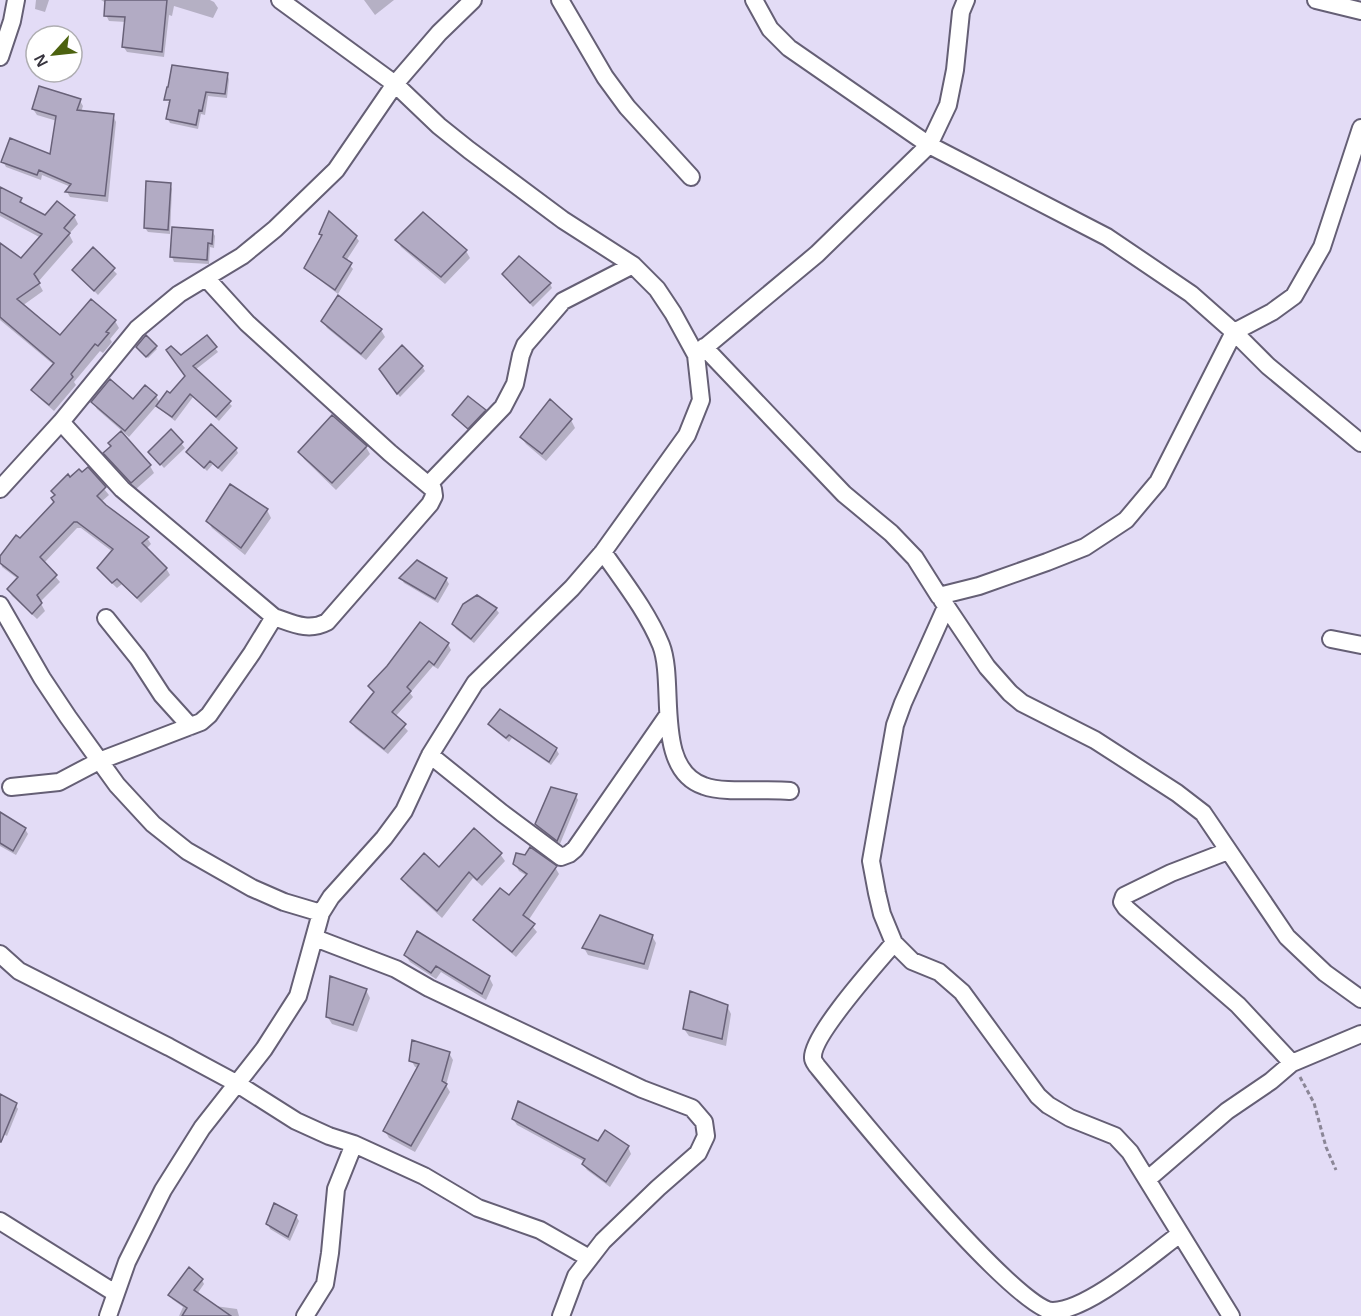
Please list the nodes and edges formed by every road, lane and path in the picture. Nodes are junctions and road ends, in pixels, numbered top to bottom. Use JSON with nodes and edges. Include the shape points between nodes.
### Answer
{"nodes":[{"id":1,"x":16,"y":0,"type":"edge"},
{"id":2,"x":280,"y":0,"type":"edge"},
{"id":3,"x":473,"y":0,"type":"edge"},
{"id":4,"x":560,"y":0,"type":"edge"},
{"id":5,"x":754,"y":0,"type":"edge"},
{"id":6,"x":966,"y":0,"type":"edge"},
{"id":7,"x":1316,"y":0,"type":"edge"},
{"id":8,"x":1361,"y":11,"type":"edge"},
{"id":9,"x":0,"y":57,"type":"edge"},
{"id":10,"x":395,"y":84,"type":"junction"},
{"id":11,"x":1361,"y":128,"type":"edge"},
{"id":12,"x":929,"y":145,"type":"junction"},
{"id":13,"x":691,"y":177,"type":"dead end"},
{"id":14,"x":633,"y":265,"type":"junction"},
{"id":15,"x":207,"y":279,"type":"junction"},
{"id":16,"x":1234,"y":332,"type":"junction"},
{"id":17,"x":700,"y":351,"type":"junction"},
{"id":18,"x":61,"y":422,"type":"junction"},
{"id":19,"x":1361,"y":443,"type":"edge"},
{"id":20,"x":429,"y":484,"type":"junction"},
{"id":21,"x":0,"y":489,"type":"edge"},
{"id":22,"x":603,"y":552,"type":"junction"},
{"id":23,"x":942,"y":601,"type":"junction"},
{"id":24,"x":0,"y":605,"type":"edge"},
{"id":25,"x":273,"y":616,"type":"junction"},
{"id":26,"x":106,"y":618,"type":"dead end"},
{"id":27,"x":1332,"y":639,"type":"dead end"},
{"id":28,"x":1361,"y":645,"type":"edge"},
{"id":29,"x":668,"y":715,"type":"junction"},
{"id":30,"x":190,"y":726,"type":"junction"},
{"id":31,"x":430,"y":754,"type":"junction"},
{"id":32,"x":99,"y":761,"type":"junction"},
{"id":33,"x":11,"y":787,"type":"dead end"},
{"id":34,"x":790,"y":791,"type":"dead end"},
{"id":35,"x":1228,"y":851,"type":"junction"},
{"id":36,"x":321,"y":913,"type":"junction"},
{"id":37,"x":315,"y":938,"type":"junction"},
{"id":38,"x":894,"y":943,"type":"junction"},
{"id":39,"x":0,"y":954,"type":"edge"},
{"id":40,"x":1361,"y":999,"type":"edge"},
{"id":41,"x":1361,"y":1034,"type":"edge"},
{"id":42,"x":1292,"y":1063,"type":"junction"},
{"id":43,"x":236,"y":1083,"type":"junction"},
{"id":44,"x":354,"y":1144,"type":"junction"},
{"id":45,"x":1336,"y":1170,"type":"dead end"},
{"id":46,"x":1148,"y":1179,"type":"junction"},
{"id":47,"x":0,"y":1221,"type":"edge"},
{"id":48,"x":1180,"y":1234,"type":"junction"},
{"id":49,"x":589,"y":1258,"type":"junction"},
{"id":50,"x":115,"y":1293,"type":"junction"},
{"id":51,"x":108,"y":1316,"type":"edge"},
{"id":52,"x":305,"y":1316,"type":"edge"},
{"id":53,"x":561,"y":1316,"type":"edge"},
{"id":54,"x":1231,"y":1316,"type":"edge"}],
"edges":[{"from":1,"to":9,"type":"street"},
{"from":2,"to":10,"type":"street"},
{"from":3,"to":10,"type":"street"},
{"from":4,"to":13,"type":"street","via":[[627,107]]},
{"from":5,"to":12,"type":"street","via":[[770,29],[789,48]]},
{"from":6,"to":12,"type":"street","via":[[948,105]]},
{"from":7,"to":8,"type":"street"},
{"from":10,"to":14,"type":"street","via":[[469,150],[563,220]]},
{"from":10,"to":15,"type":"street","via":[[336,170],[275,229]]},
{"from":11,"to":16,"type":"street","via":[[1322,247],[1294,296]]},
{"from":12,"to":16,"type":"street","via":[[1107,237],[1191,294]]},
{"from":12,"to":17,"type":"street","via":[[817,254]]},
{"from":14,"to":17,"type":"street","via":[[657,289]]},
{"from":14,"to":20,"type":"street","via":[[563,301],[525,345],[515,384],[503,407]]},
{"from":15,"to":18,"type":"street","via":[[179,294],[137,329]]},
{"from":15,"to":20,"type":"street","via":[[247,323]]},
{"from":16,"to":19,"type":"street","via":[[1268,366]]},
{"from":16,"to":23,"type":"street","via":[[1158,482],[1126,520],[1085,547]]},
{"from":17,"to":22,"type":"street","via":[[701,400],[695,419]]},
{"from":17,"to":23,"type":"street","via":[[844,494],[891,533],[915,558]]},
{"from":18,"to":21,"type":"street"},
{"from":18,"to":25,"type":"street","via":[[122,489]]},
{"from":20,"to":25,"type":"street","via":[[434,496],[430,504],[327,622],[317,627],[301,627]]},
{"from":22,"to":29,"type":"street","via":[[662,646]]},
{"from":22,"to":31,"type":"street","via":[[572,588],[474,683]]},
{"from":23,"to":35,"type":"street","via":[[987,667],[1010,693],[1095,740],[1177,793],[1203,813]]},
{"from":23,"to":38,"type":"street","via":[[896,725],[871,861],[882,914]]},
{"from":24,"to":32,"type":"street","via":[[42,678]]},
{"from":25,"to":30,"type":"street","via":[[209,715]]},
{"from":26,"to":30,"type":"street","via":[[162,695]]},
{"from":27,"to":28,"type":"street"},
{"from":29,"to":31,"type":"street","via":[[575,849],[561,857]]},
{"from":29,"to":34,"type":"street","via":[[678,763],[695,782],[721,789]]},
{"from":30,"to":32,"type":"street"},
{"from":31,"to":36,"type":"street","via":[[404,811]]},
{"from":32,"to":33,"type":"street","via":[[59,782]]},
{"from":32,"to":36,"type":"street","via":[[134,805],[187,851],[271,897]]},
{"from":35,"to":40,"type":"street","via":[[1287,937],[1325,973]]},
{"from":35,"to":42,"type":"street","via":[[1171,873],[1124,896],[1122,902],[1238,1005]]},
{"from":36,"to":37,"type":"street"},
{"from":37,"to":43,"type":"street","via":[[298,996],[264,1049]]},
{"from":37,"to":49,"type":"street","via":[[396,969],[697,1113],[704,1122],[706,1136],[698,1153],[615,1228]]},
{"from":38,"to":46,"type":"street","via":[[912,961],[939,972],[962,992],[1038,1096],[1070,1118],[1115,1136]]},
{"from":38,"to":48,"type":"street","via":[[831,1019],[813,1058],[876,1137],[993,1269],[1049,1311],[1069,1309],[1104,1289]]},
{"from":39,"to":43,"type":"street","via":[[19,971]]},
{"from":41,"to":42,"type":"street"},
{"from":42,"to":45,"type":"path","via":[[1314,1103]]},
{"from":42,"to":46,"type":"street","via":[[1227,1111]]},
{"from":43,"to":44,"type":"street","via":[[296,1122]]},
{"from":43,"to":50,"type":"street","via":[[163,1190]]},
{"from":44,"to":49,"type":"street","via":[[424,1176],[478,1209],[540,1230]]},
{"from":44,"to":52,"type":"street","via":[[336,1189],[324,1284]]},
{"from":46,"to":48,"type":"street"},
{"from":47,"to":50,"type":"street"},
{"from":48,"to":54,"type":"street"},
{"from":49,"to":53,"type":"street","via":[[576,1276]]},
{"from":50,"to":51,"type":"street"}]}
